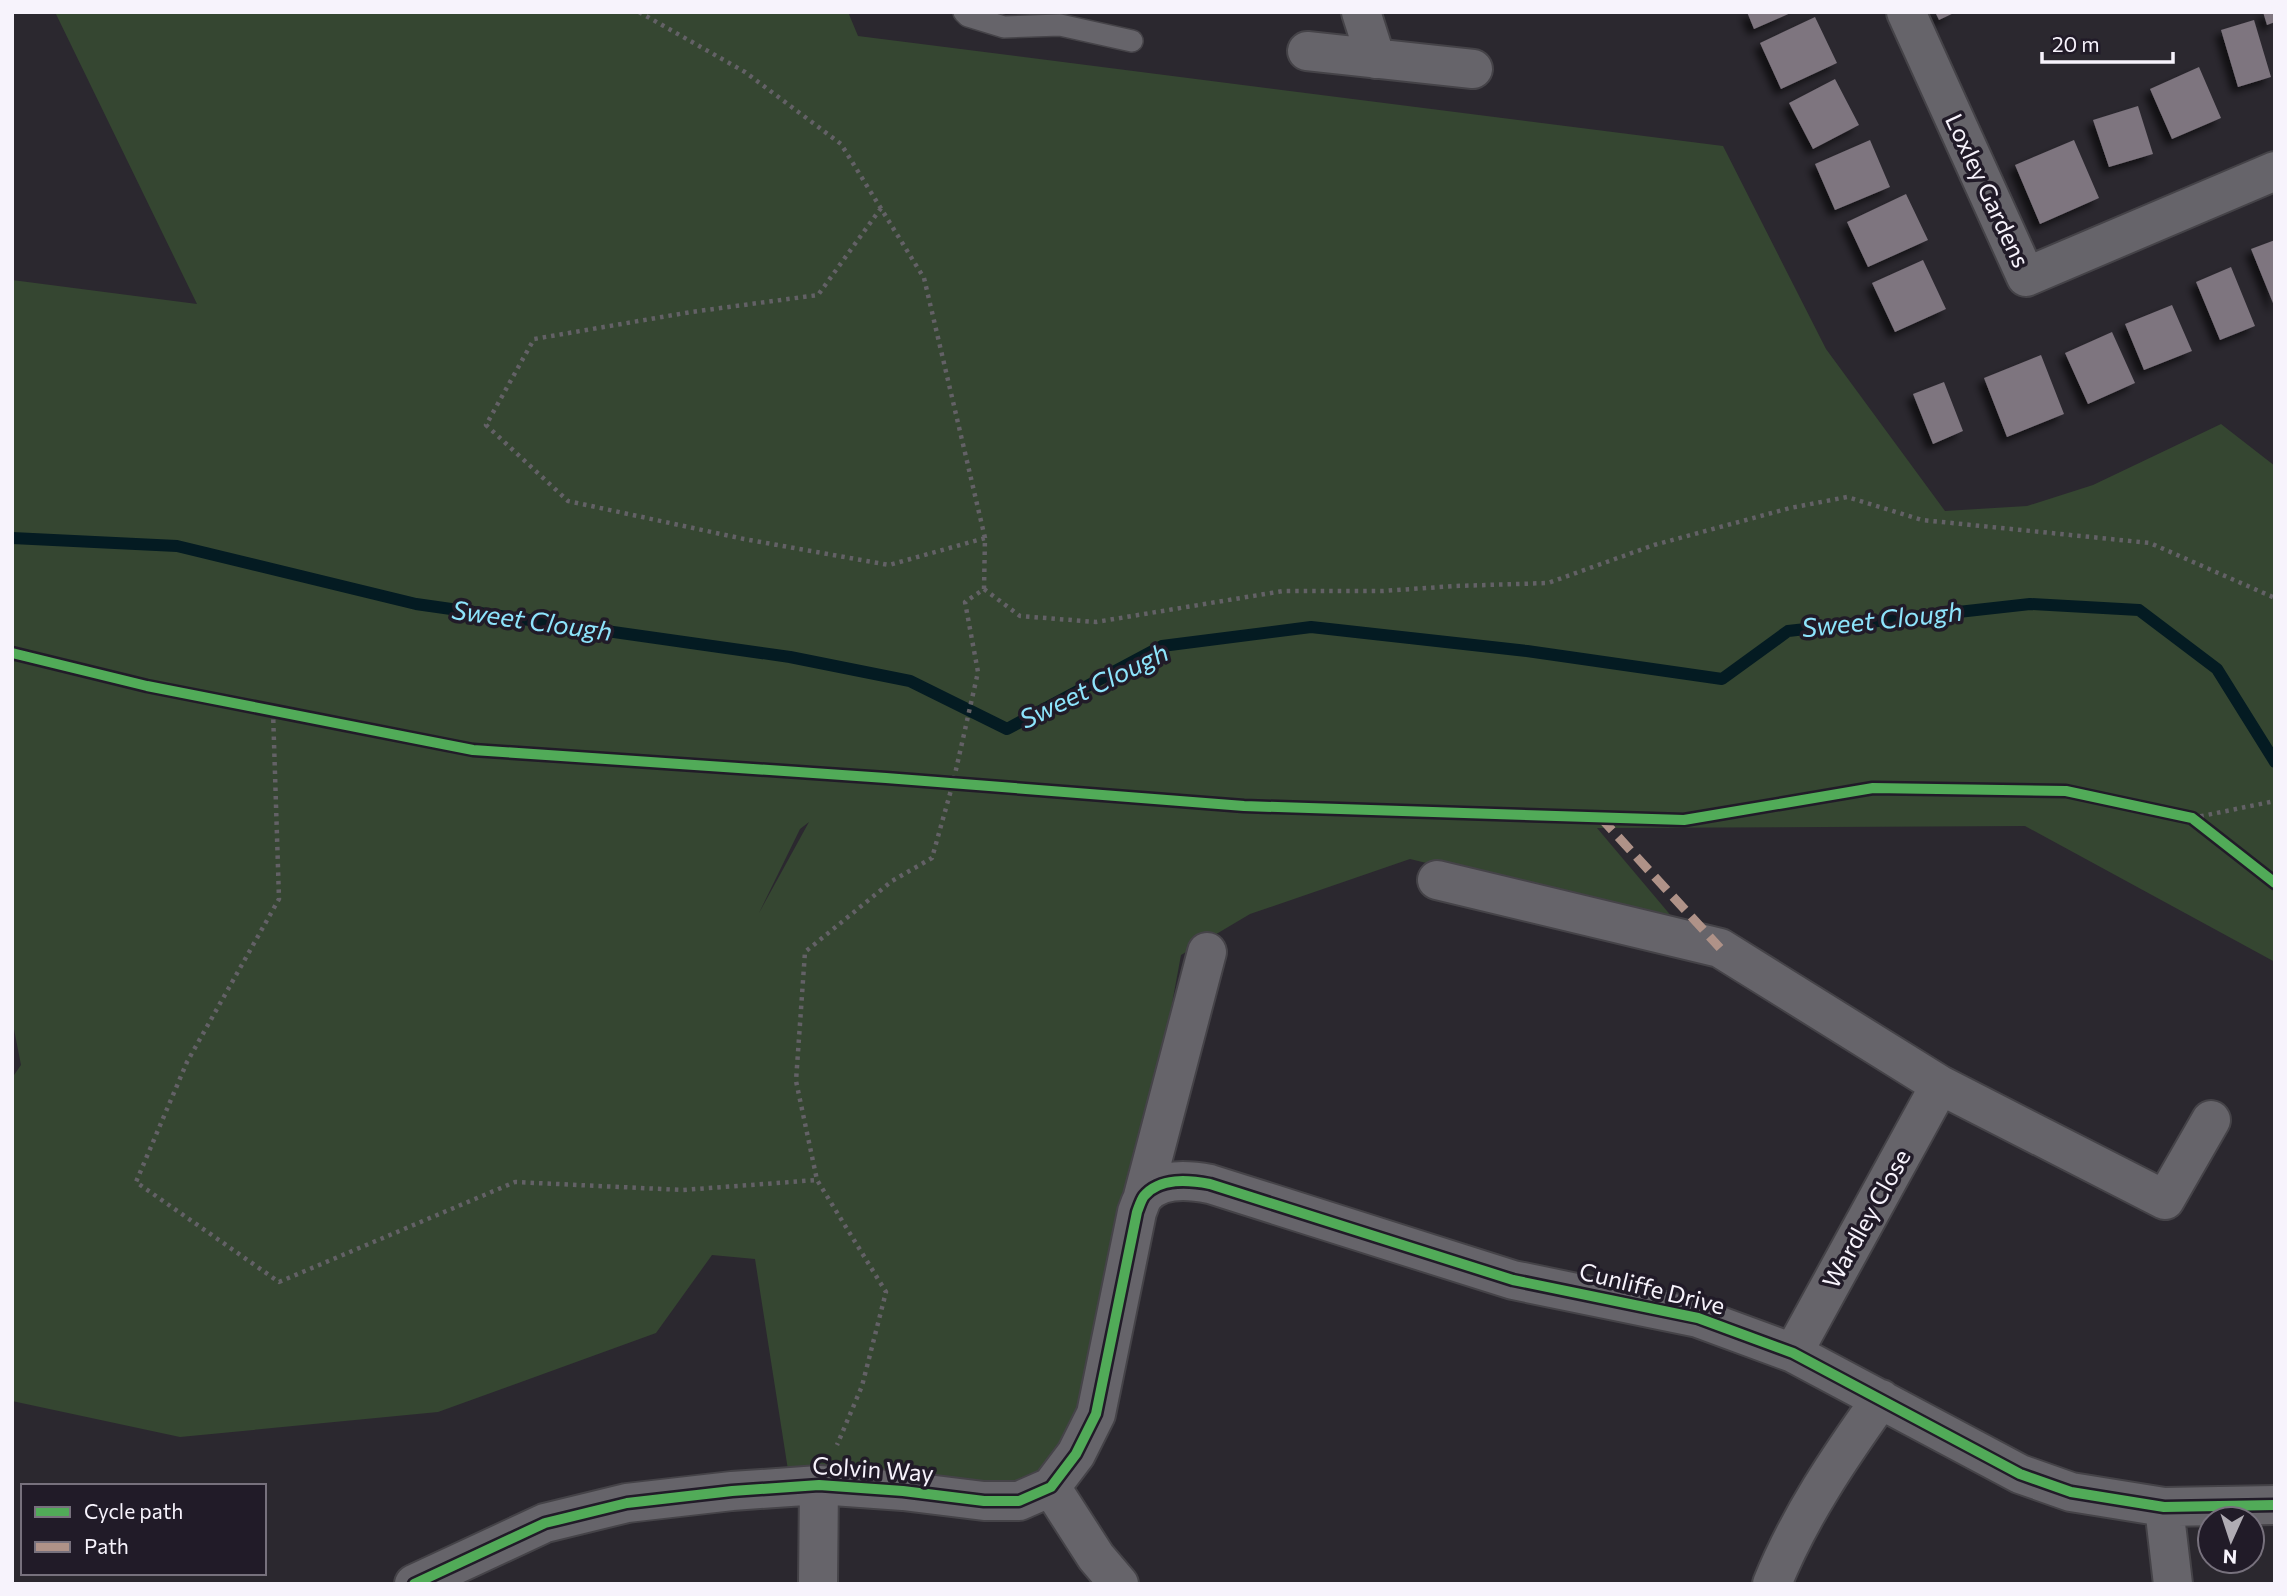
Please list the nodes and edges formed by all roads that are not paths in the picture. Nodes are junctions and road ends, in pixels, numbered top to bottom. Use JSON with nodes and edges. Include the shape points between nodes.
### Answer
{"nodes":[{"id":1,"x":964,"y":12,"type":"edge"},
{"id":2,"x":1360,"y":12,"type":"edge"},
{"id":3,"x":1906,"y":12,"type":"edge"},
{"id":4,"x":1132,"y":41,"type":"dead end"},
{"id":5,"x":1307,"y":51,"type":"dead end"},
{"id":6,"x":1376,"y":59,"type":"junction"},
{"id":7,"x":1473,"y":69,"type":"dead end"},
{"id":8,"x":2275,"y":171,"type":"edge"},
{"id":9,"x":1437,"y":880,"type":"dead end"},
{"id":10,"x":1207,"y":952,"type":"dead end"},
{"id":11,"x":1940,"y":1085,"type":"junction"},
{"id":12,"x":2211,"y":1120,"type":"dead end"},
{"id":13,"x":1140,"y":1204,"type":"junction"},
{"id":14,"x":1793,"y":1353,"type":"junction"},
{"id":15,"x":1881,"y":1399,"type":"junction"},
{"id":16,"x":819,"y":1485,"type":"junction"},
{"id":17,"x":1051,"y":1487,"type":"junction"},
{"id":18,"x":2275,"y":1505,"type":"edge"},
{"id":19,"x":2164,"y":1507,"type":"junction"},
{"id":20,"x":467,"y":1572,"type":"edge"},
{"id":21,"x":414,"y":1584,"type":"edge"},
{"id":22,"x":818,"y":1584,"type":"edge"},
{"id":23,"x":1119,"y":1584,"type":"edge"},
{"id":24,"x":1772,"y":1584,"type":"edge"},
{"id":25,"x":2173,"y":1584,"type":"edge"}],
"edges":[{"from":1,"to":4,"type":"lane","via":[[1004,27],[1060,25]]},
{"from":2,"to":6,"type":"street"},
{"from":3,"to":8,"type":"street","name":"Loxley Gardens","via":[[2026,277]]},
{"from":5,"to":6,"type":"street"},
{"from":6,"to":7,"type":"street"},
{"from":9,"to":11,"type":"street","via":[[1720,948]]},
{"from":10,"to":13,"type":"street","name":"Colvin Way"},
{"from":11,"to":12,"type":"street","via":[[2165,1199]]},
{"from":11,"to":14,"type":"street","name":"Wardley Close"},
{"from":13,"to":14,"type":"street","name":"Cunliffe Drive","via":[[1156,1188],[1172,1181],[1210,1184],[1513,1280],[1698,1318]]},
{"from":13,"to":17,"type":"street","name":"Colvin Way","via":[[1096,1414],[1076,1454]]},
{"from":14,"to":15,"type":"street","name":"Cunliffe Drive"},
{"from":15,"to":19,"type":"street","name":"Cunliffe Drive","via":[[2020,1474],[2071,1492]]},
{"from":15,"to":24,"type":"street","via":[[1834,1465]]},
{"from":16,"to":17,"type":"street","name":"Colvin Way","via":[[984,1501],[1019,1501]]},
{"from":16,"to":20,"type":"street","name":"Colvin Way","via":[[627,1503],[545,1522]]},
{"from":16,"to":22,"type":"street"},
{"from":17,"to":23,"type":"street"},
{"from":18,"to":19,"type":"street","name":"Cunliffe Drive"},
{"from":19,"to":25,"type":"street"},
{"from":20,"to":21,"type":"street","name":"Colvin Way"}]}
